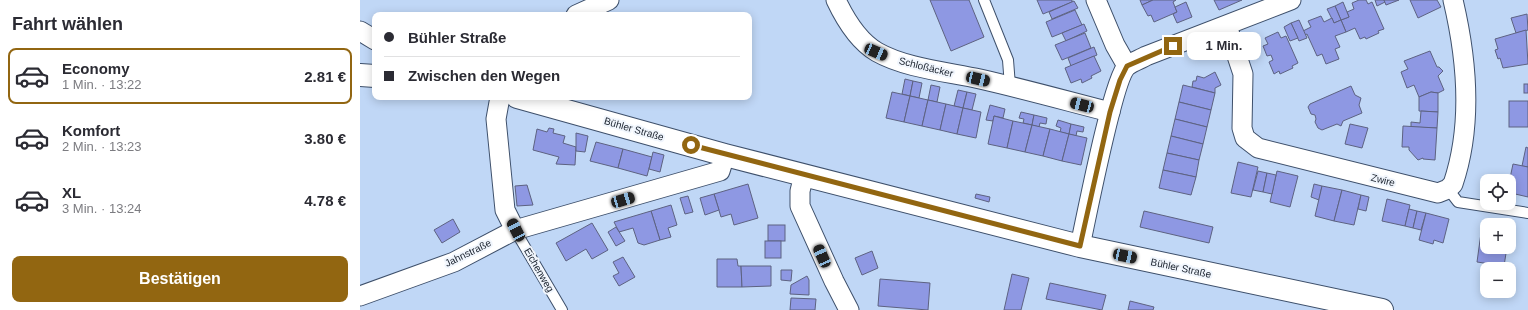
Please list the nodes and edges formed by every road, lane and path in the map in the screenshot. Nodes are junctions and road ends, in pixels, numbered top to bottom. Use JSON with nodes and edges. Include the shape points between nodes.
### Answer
{"nodes":[{"id":1,"x":609,"y":0,"type":"edge"},
{"id":2,"x":836,"y":0,"type":"edge"},
{"id":3,"x":984,"y":0,"type":"edge"},
{"id":4,"x":1096,"y":0,"type":"edge"},
{"id":5,"x":1453,"y":0,"type":"edge"},
{"id":6,"x":1280,"y":2,"type":"edge"},
{"id":7,"x":583,"y":12,"type":"edge"},
{"id":8,"x":1227,"y":26,"type":"junction"},
{"id":9,"x":360,"y":31,"type":"edge"},
{"id":10,"x":372,"y":38,"type":"edge"},
{"id":11,"x":1127,"y":66,"type":"junction"},
{"id":12,"x":360,"y":75,"type":"edge"},
{"id":13,"x":372,"y":76,"type":"edge"},
{"id":14,"x":1010,"y":86,"type":"junction"},
{"id":15,"x":499,"y":100,"type":"edge"},
{"id":16,"x":529,"y":100,"type":"edge"},
{"id":17,"x":1110,"y":112,"type":"junction"},
{"id":18,"x":725,"y":155,"type":"junction"},
{"id":19,"x":804,"y":175,"type":"junction"},
{"id":20,"x":1448,"y":189,"type":"junction"},
{"id":21,"x":1528,"y":213,"type":"edge"},
{"id":22,"x":516,"y":230,"type":"junction"},
{"id":23,"x":1080,"y":246,"type":"junction"},
{"id":24,"x":360,"y":296,"type":"edge"},
{"id":25,"x":562,"y":310,"type":"edge"},
{"id":26,"x":849,"y":310,"type":"edge"},
{"id":27,"x":1382,"y":310,"type":"edge"}],
"edges":[{"from":1,"to":7,"type":"street"},
{"from":2,"to":14,"type":"street","name":"Schloßäcker","via":[[843,16],[876,52],[901,62]]},
{"from":3,"to":14,"type":"lane","via":[[1008,60]]},
{"from":4,"to":11,"type":"street"},
{"from":5,"to":20,"type":"street","via":[[1463,55],[1466,95],[1464,132],[1457,169],[1453,184]]},
{"from":6,"to":8,"type":"street"},
{"from":8,"to":11,"type":"street","via":[[1146,56]]},
{"from":8,"to":20,"type":"street","name":"Zwire","via":[[1243,74],[1242,128],[1245,138],[1258,148],[1427,191],[1438,193]]},
{"from":9,"to":10,"type":"street"},
{"from":11,"to":17,"type":"street"},
{"from":12,"to":13,"type":"street"},
{"from":14,"to":17,"type":"street","name":"Schloßäcker"},
{"from":15,"to":22,"type":"street","via":[[496,119],[505,210]]},
{"from":16,"to":18,"type":"street","name":"Bühler Straße"},
{"from":17,"to":23,"type":"street"},
{"from":18,"to":19,"type":"street","name":"Bühler Straße"},
{"from":18,"to":22,"type":"street","name":"Jahnstraße","via":[[720,171]]},
{"from":19,"to":23,"type":"street","name":"Bühler Straße"},
{"from":19,"to":26,"type":"street","via":[[800,206]]},
{"from":20,"to":21,"type":"lane","via":[[1458,202]]},
{"from":22,"to":24,"type":"street","name":"Jahnstraße","via":[[454,262]]},
{"from":22,"to":25,"type":"lane","name":"Eichenweg"},
{"from":23,"to":27,"type":"street","name":"Bühler Straße"}]}
